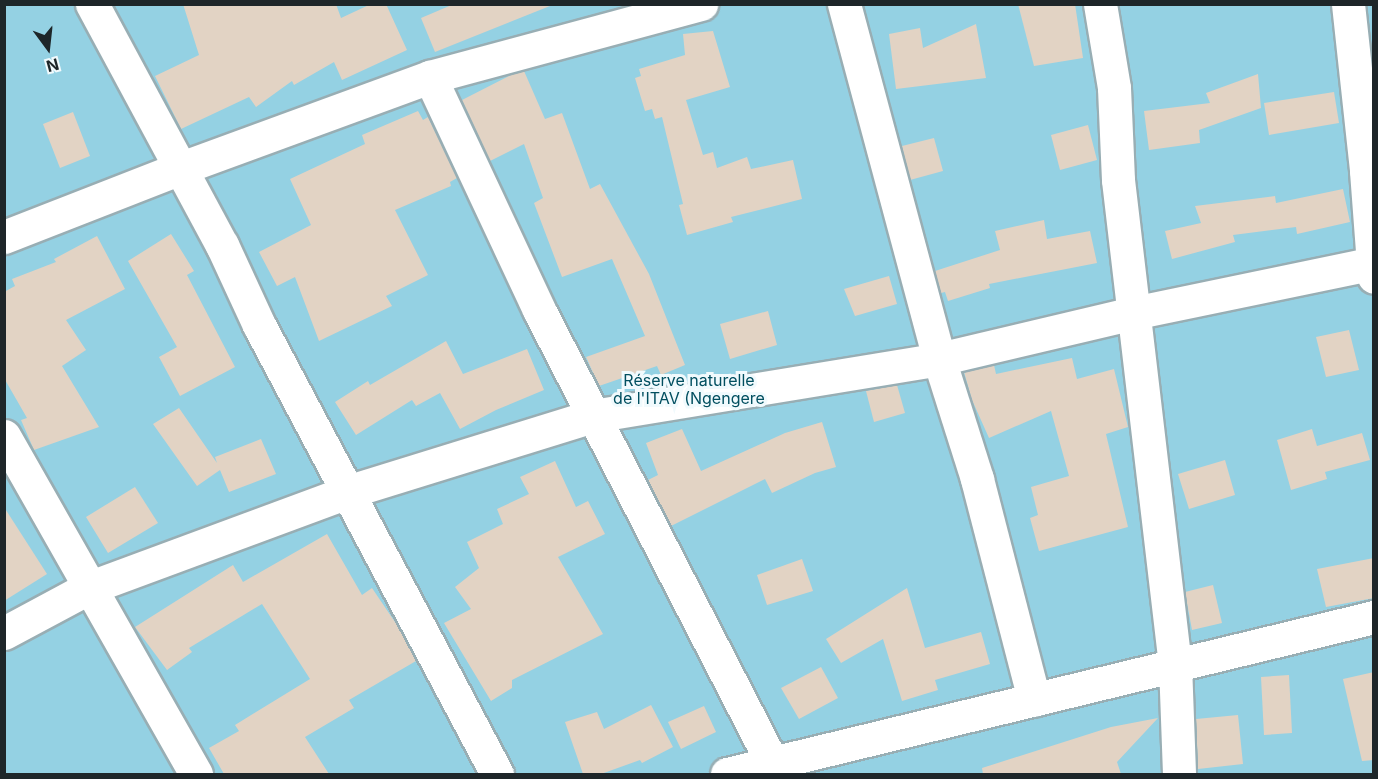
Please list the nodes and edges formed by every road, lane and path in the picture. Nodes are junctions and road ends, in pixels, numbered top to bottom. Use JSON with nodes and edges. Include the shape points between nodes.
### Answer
{"nodes":[{"id":1,"x":701,"y":4,"type":"edge"},
{"id":2,"x":844,"y":4,"type":"edge"},
{"id":3,"x":1100,"y":4,"type":"edge"},
{"id":4,"x":1348,"y":4,"type":"edge"},
{"id":5,"x":95,"y":10,"type":"edge"},
{"id":6,"x":430,"y":77,"type":"junction"},
{"id":7,"x":181,"y":168,"type":"junction"},
{"id":8,"x":4,"y":237,"type":"edge"},
{"id":9,"x":1373,"y":268,"type":"edge"},
{"id":10,"x":1133,"y":313,"type":"junction"},
{"id":11,"x":939,"y":359,"type":"junction"},
{"id":12,"x":592,"y":416,"type":"junction"},
{"id":13,"x":4,"y":436,"type":"edge"},
{"id":14,"x":347,"y":492,"type":"junction"},
{"id":15,"x":88,"y":588,"type":"junction"},
{"id":16,"x":1374,"y":617,"type":"edge"},
{"id":17,"x":4,"y":633,"type":"edge"},
{"id":18,"x":1174,"y":664,"type":"junction"},
{"id":19,"x":1034,"y":700,"type":"junction"},
{"id":20,"x":775,"y":769,"type":"edge"},
{"id":21,"x":196,"y":774,"type":"edge"},
{"id":22,"x":497,"y":774,"type":"edge"},
{"id":23,"x":727,"y":774,"type":"edge"},
{"id":24,"x":1179,"y":774,"type":"edge"}],
"edges":[{"from":1,"to":6,"type":"street"},
{"from":2,"to":11,"type":"street"},
{"from":3,"to":10,"type":"street","via":[[1114,88],[1118,180]]},
{"from":4,"to":9,"type":"street"},
{"from":5,"to":7,"type":"street"},
{"from":6,"to":7,"type":"street"},
{"from":6,"to":12,"type":"street"},
{"from":7,"to":8,"type":"street"},
{"from":7,"to":14,"type":"street"},
{"from":9,"to":10,"type":"street"},
{"from":10,"to":11,"type":"street"},
{"from":10,"to":18,"type":"street"},
{"from":11,"to":12,"type":"street"},
{"from":11,"to":19,"type":"street","via":[[977,479]]},
{"from":12,"to":14,"type":"street"},
{"from":12,"to":20,"type":"street"},
{"from":13,"to":15,"type":"street"},
{"from":14,"to":15,"type":"street"},
{"from":14,"to":22,"type":"street"},
{"from":15,"to":17,"type":"street"},
{"from":15,"to":21,"type":"street"},
{"from":16,"to":18,"type":"street"},
{"from":18,"to":19,"type":"street"},
{"from":18,"to":24,"type":"street"},
{"from":19,"to":20,"type":"street"},
{"from":20,"to":23,"type":"street"}]}
